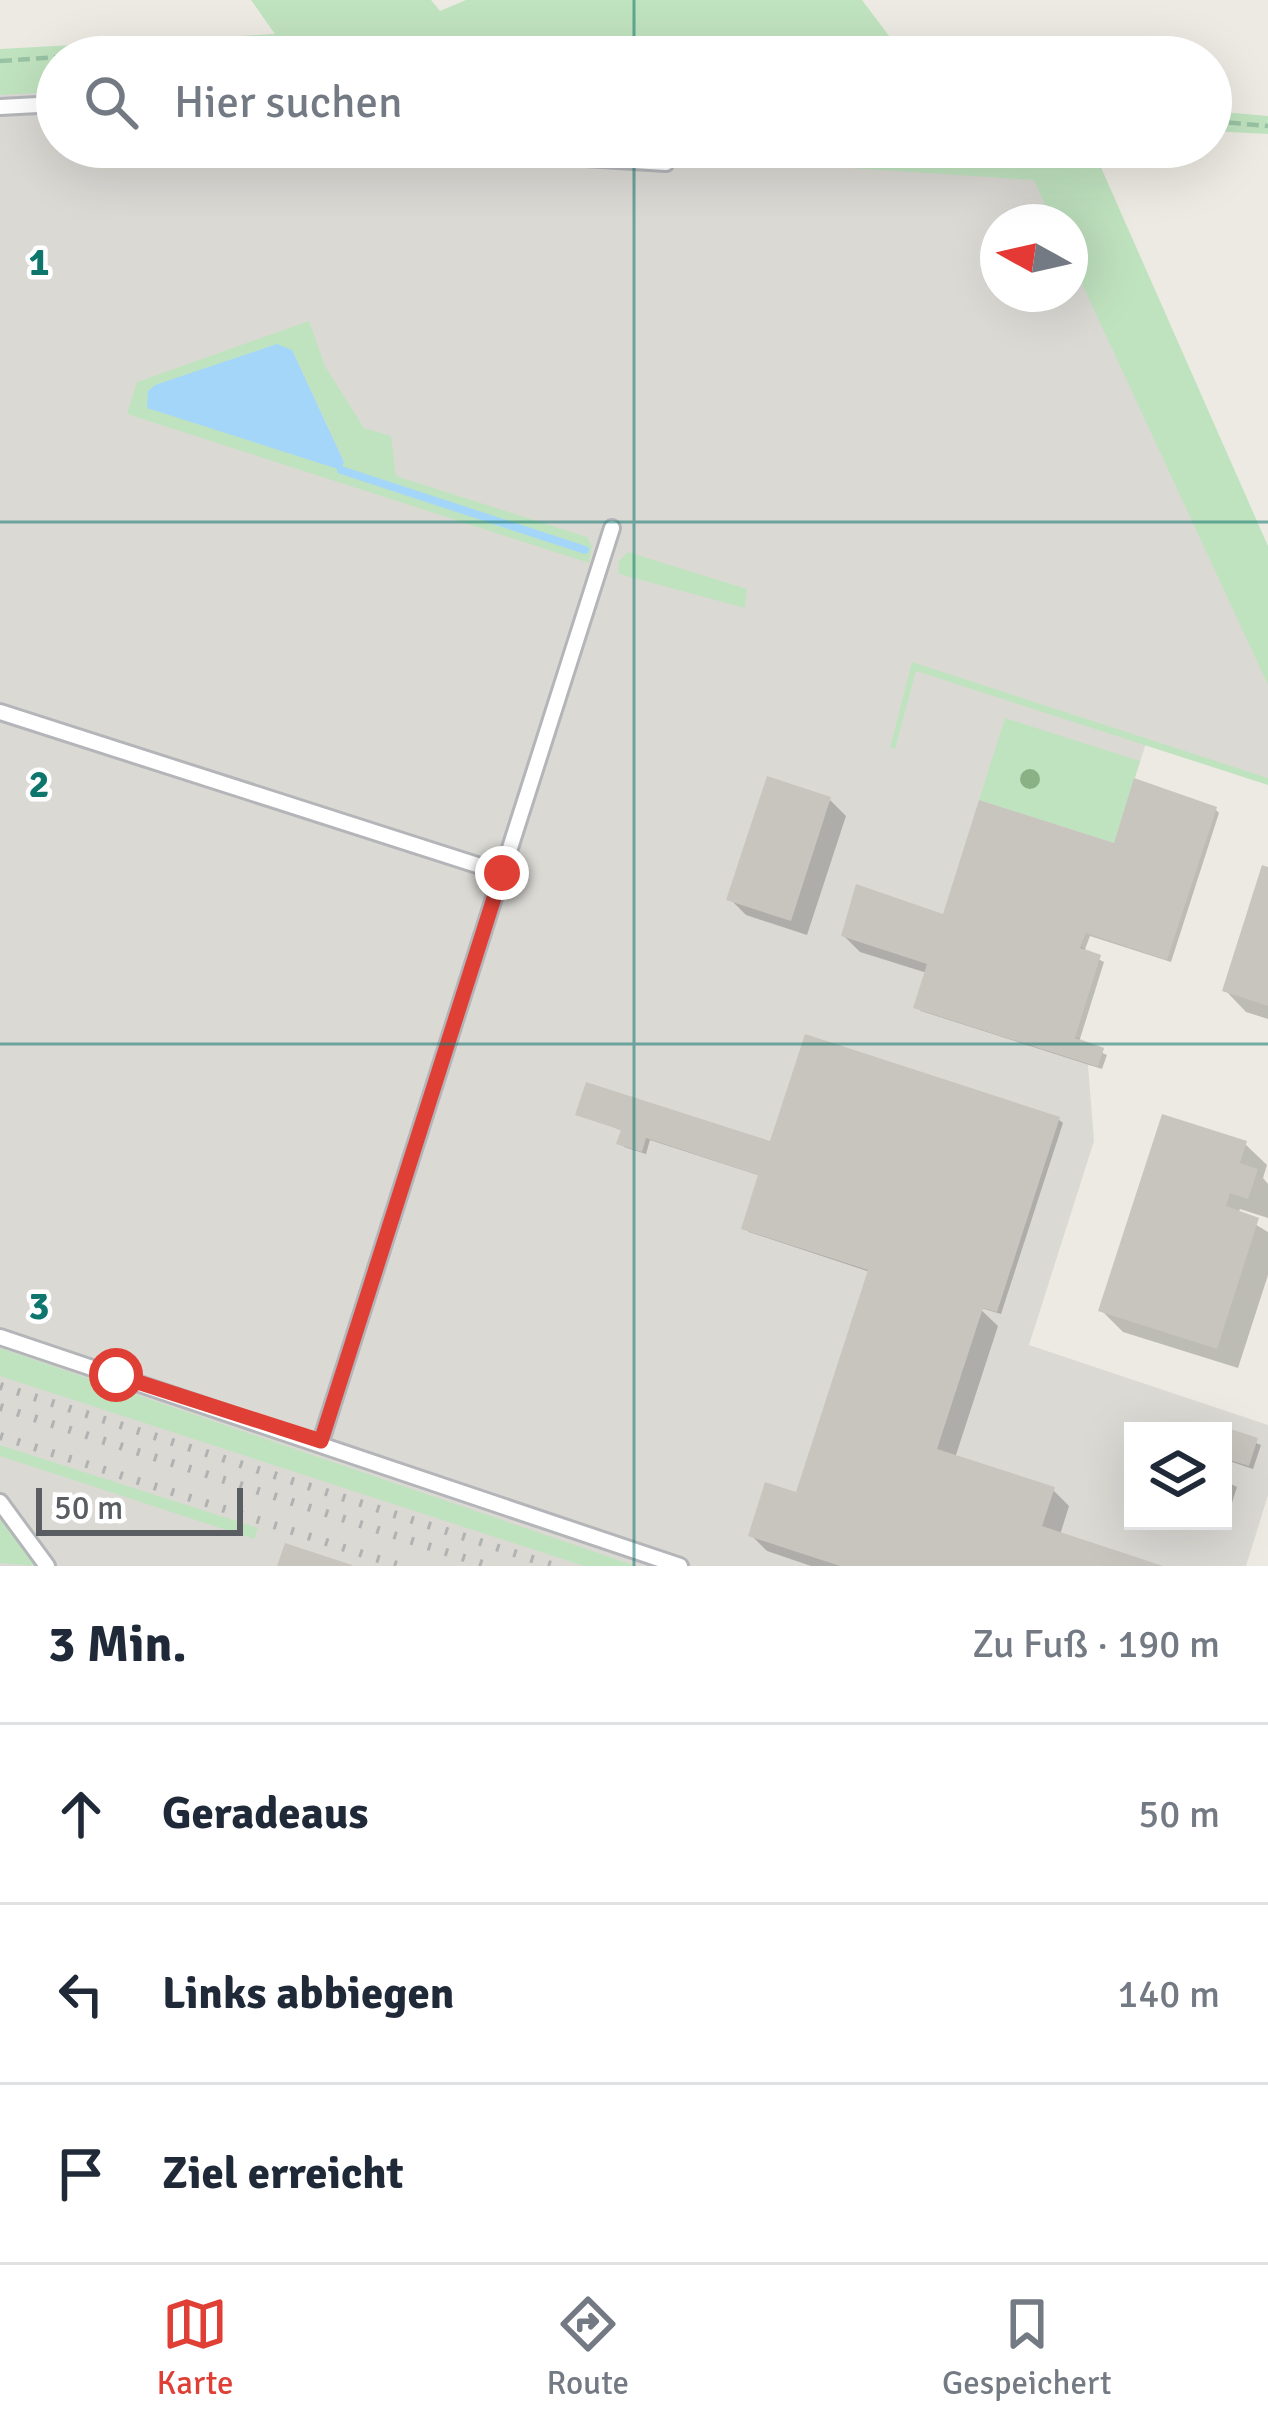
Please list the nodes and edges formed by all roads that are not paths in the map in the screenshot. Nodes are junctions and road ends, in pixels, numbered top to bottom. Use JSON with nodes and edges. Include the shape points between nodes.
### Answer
{"nodes":[{"id":1,"x":36,"y":105,"type":"edge"},
{"id":2,"x":0,"y":107,"type":"edge"},
{"id":3,"x":612,"y":528,"type":"dead end"},
{"id":4,"x":0,"y":712,"type":"edge"},
{"id":5,"x":502,"y":873,"type":"junction"},
{"id":6,"x":0,"y":1337,"type":"edge"},
{"id":7,"x":321,"y":1441,"type":"junction"},
{"id":8,"x":0,"y":1502,"type":"edge"},
{"id":9,"x":47,"y":1566,"type":"edge"},
{"id":10,"x":680,"y":1566,"type":"edge"}],
"edges":[{"from":1,"to":2,"type":"lane"},
{"from":3,"to":5,"type":"lane"},
{"from":4,"to":5,"type":"lane"},
{"from":5,"to":7,"type":"lane"},
{"from":6,"to":7,"type":"lane"},
{"from":7,"to":10,"type":"lane"},
{"from":8,"to":9,"type":"lane"}]}
